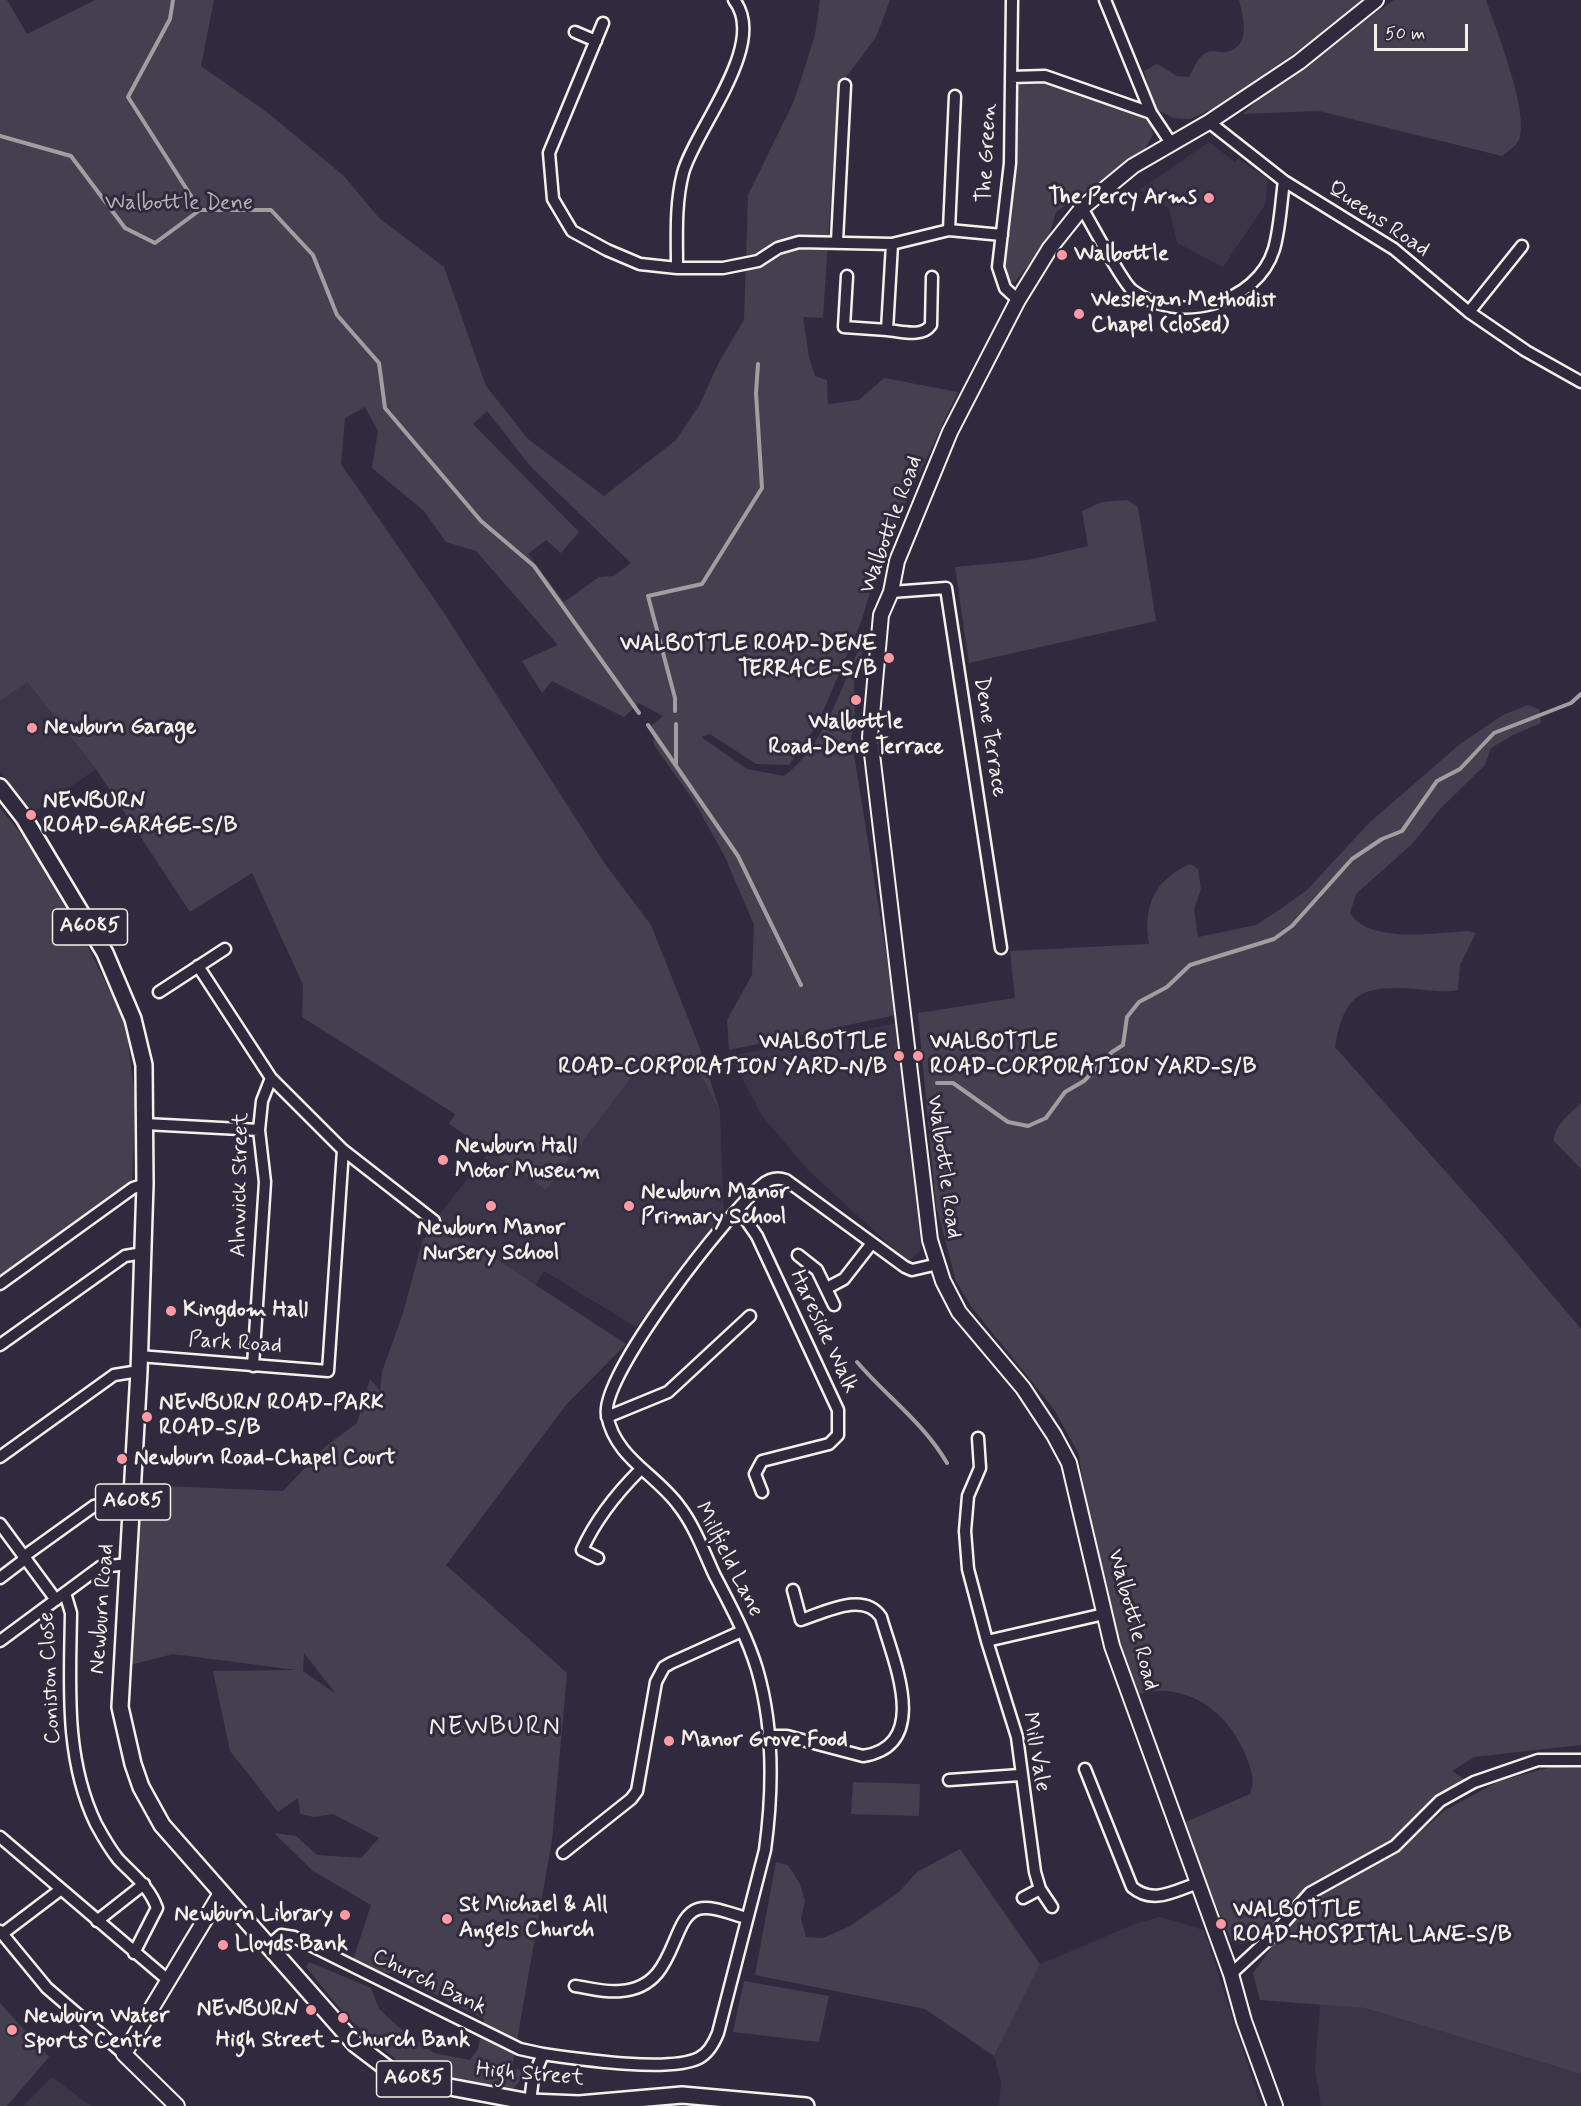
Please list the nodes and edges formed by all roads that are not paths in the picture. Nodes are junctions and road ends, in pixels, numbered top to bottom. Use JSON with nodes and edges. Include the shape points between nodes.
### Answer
{"nodes":[{"id":1,"x":734,"y":0,"type":"edge"},
{"id":2,"x":1012,"y":0,"type":"edge"},
{"id":3,"x":1105,"y":0,"type":"edge"},
{"id":4,"x":1376,"y":0,"type":"edge"},
{"id":5,"x":603,"y":23,"type":"dead end"},
{"id":6,"x":575,"y":32,"type":"dead end"},
{"id":7,"x":596,"y":41,"type":"junction"},
{"id":8,"x":1011,"y":77,"type":"junction"},
{"id":9,"x":845,"y":85,"type":"dead end"},
{"id":10,"x":955,"y":96,"type":"dead end"},
{"id":11,"x":1151,"y":113,"type":"junction"},
{"id":12,"x":1209,"y":122,"type":"junction"},
{"id":13,"x":1171,"y":143,"type":"junction"},
{"id":14,"x":1284,"y":181,"type":"junction"},
{"id":15,"x":1082,"y":208,"type":"junction"},
{"id":16,"x":949,"y":230,"type":"junction"},
{"id":17,"x":1002,"y":234,"type":"junction"},
{"id":18,"x":837,"y":241,"type":"junction"},
{"id":19,"x":892,"y":244,"type":"junction"},
{"id":20,"x":1522,"y":246,"type":"dead end"},
{"id":21,"x":677,"y":268,"type":"junction"},
{"id":22,"x":847,"y":276,"type":"dead end"},
{"id":23,"x":936,"y":282,"type":"dead end"},
{"id":24,"x":1018,"y":300,"type":"junction"},
{"id":25,"x":1469,"y":312,"type":"junction"},
{"id":26,"x":887,"y":330,"type":"junction"},
{"id":27,"x":1581,"y":382,"type":"edge"},
{"id":28,"x":891,"y":592,"type":"junction"},
{"id":29,"x":0,"y":787,"type":"edge"},
{"id":30,"x":1001,"y":948,"type":"dead end"},
{"id":31,"x":225,"y":949,"type":"dead end"},
{"id":32,"x":198,"y":966,"type":"junction"},
{"id":33,"x":159,"y":992,"type":"dead end"},
{"id":34,"x":271,"y":1078,"type":"junction"},
{"id":35,"x":145,"y":1124,"type":"junction"},
{"id":36,"x":260,"y":1130,"type":"junction"},
{"id":37,"x":343,"y":1150,"type":"junction"},
{"id":38,"x":145,"y":1184,"type":"junction"},
{"id":39,"x":739,"y":1210,"type":"junction"},
{"id":40,"x":434,"y":1221,"type":"dead end"},
{"id":41,"x":872,"y":1243,"type":"junction"},
{"id":42,"x":143,"y":1253,"type":"junction"},
{"id":43,"x":798,"y":1255,"type":"dead end"},
{"id":44,"x":938,"y":1264,"type":"junction"},
{"id":45,"x":0,"y":1284,"type":"edge"},
{"id":46,"x":827,"y":1288,"type":"junction"},
{"id":47,"x":834,"y":1305,"type":"dead end"},
{"id":48,"x":750,"y":1316,"type":"dead end"},
{"id":49,"x":0,"y":1345,"type":"edge"},
{"id":50,"x":139,"y":1364,"type":"junction"},
{"id":51,"x":253,"y":1366,"type":"junction"},
{"id":52,"x":607,"y":1417,"type":"junction"},
{"id":53,"x":978,"y":1438,"type":"dead end"},
{"id":54,"x":0,"y":1457,"type":"edge"},
{"id":55,"x":640,"y":1470,"type":"junction"},
{"id":56,"x":762,"y":1492,"type":"dead end"},
{"id":57,"x":133,"y":1501,"type":"junction"},
{"id":58,"x":0,"y":1524,"type":"edge"},
{"id":59,"x":24,"y":1558,"type":"junction"},
{"id":60,"x":598,"y":1558,"type":"dead end"},
{"id":61,"x":129,"y":1564,"type":"junction"},
{"id":62,"x":0,"y":1578,"type":"edge"},
{"id":63,"x":793,"y":1590,"type":"dead end"},
{"id":64,"x":60,"y":1597,"type":"junction"},
{"id":65,"x":1104,"y":1614,"type":"junction"},
{"id":66,"x":742,"y":1631,"type":"junction"},
{"id":67,"x":0,"y":1641,"type":"edge"},
{"id":68,"x":987,"y":1641,"type":"junction"},
{"id":69,"x":768,"y":1736,"type":"junction"},
{"id":70,"x":1581,"y":1760,"type":"edge"},
{"id":71,"x":1085,"y":1769,"type":"dead end"},
{"id":72,"x":1020,"y":1775,"type":"junction"},
{"id":73,"x":949,"y":1780,"type":"dead end"},
{"id":74,"x":0,"y":1837,"type":"edge"},
{"id":75,"x":563,"y":1853,"type":"dead end"},
{"id":76,"x":1198,"y":1883,"type":"junction"},
{"id":77,"x":144,"y":1884,"type":"junction"},
{"id":78,"x":1040,"y":1889,"type":"junction"},
{"id":79,"x":60,"y":1890,"type":"junction"},
{"id":80,"x":221,"y":1893,"type":"junction"},
{"id":81,"x":1023,"y":1898,"type":"dead end"},
{"id":82,"x":1052,"y":1907,"type":"dead end"},
{"id":83,"x":747,"y":1918,"type":"junction"},
{"id":84,"x":97,"y":1921,"type":"junction"},
{"id":85,"x":1,"y":1933,"type":"edge"},
{"id":86,"x":269,"y":1946,"type":"junction"},
{"id":87,"x":134,"y":1953,"type":"junction"},
{"id":88,"x":1231,"y":1974,"type":"junction"},
{"id":89,"x":169,"y":1981,"type":"junction"},
{"id":90,"x":575,"y":1986,"type":"dead end"},
{"id":91,"x":124,"y":2054,"type":"junction"},
{"id":92,"x":543,"y":2054,"type":"junction"},
{"id":93,"x":530,"y":2102,"type":"junction"},
{"id":94,"x":579,"y":2105,"type":"edge"},
{"id":95,"x":177,"y":2106,"type":"edge"},
{"id":96,"x":806,"y":2106,"type":"edge"},
{"id":97,"x":1275,"y":2106,"type":"edge"}],
"edges":[{"from":1,"to":21,"type":"street","via":[[742,19],[740,44],[729,86],[698,137],[684,170],[679,192]]},
{"from":2,"to":8,"type":"street","name":"The Green"},
{"from":3,"to":11,"type":"street"},
{"from":4,"to":12,"type":"street","via":[[1299,62]]},
{"from":5,"to":7,"type":"street"},
{"from":6,"to":7,"type":"street"},
{"from":7,"to":21,"type":"street","via":[[549,153],[553,199],[572,231],[640,264]]},
{"from":8,"to":11,"type":"street","via":[[1045,76]]},
{"from":8,"to":17,"type":"street","name":"The Green","via":[[1010,163]]},
{"from":9,"to":18,"type":"street"},
{"from":10,"to":16,"type":"street"},
{"from":11,"to":13,"type":"street"},
{"from":12,"to":13,"type":"street"},
{"from":12,"to":14,"type":"street","name":"Queens Road"},
{"from":13,"to":15,"type":"street","via":[[1133,166]]},
{"from":14,"to":15,"type":"street","via":[[1274,250],[1260,275],[1234,296],[1200,308],[1164,305],[1131,289]]},
{"from":14,"to":25,"type":"street","name":"Queens Road","via":[[1394,249]]},
{"from":15,"to":24,"type":"street","name":"Walbottle Road","via":[[1050,248]]},
{"from":16,"to":17,"type":"street"},
{"from":16,"to":19,"type":"street"},
{"from":17,"to":24,"type":"street","name":"The Green","via":[[998,267],[1005,288]]},
{"from":18,"to":19,"type":"street"},
{"from":18,"to":21,"type":"street","via":[[799,242],[778,248],[758,261],[723,268]]},
{"from":19,"to":26,"type":"street"},
{"from":20,"to":25,"type":"street"},
{"from":22,"to":26,"type":"street","via":[[844,327]]},
{"from":23,"to":26,"type":"street","via":[[928,329],[922,333]]},
{"from":24,"to":28,"type":"street","name":"Walbottle Road","via":[[950,432],[897,561]]},
{"from":25,"to":27,"type":"street","name":"Queens Road"},
{"from":28,"to":30,"type":"street","name":"Dene Terrace","via":[[946,588]]},
{"from":28,"to":44,"type":"street","name":"Walbottle Road","via":[[881,615],[870,737],[926,1216]]},
{"from":29,"to":35,"type":"main road","name":"Newburn Road","number":"A6085","via":[[30,828],[105,953],[133,1019],[144,1065]]},
{"from":31,"to":32,"type":"street"},
{"from":32,"to":33,"type":"street"},
{"from":32,"to":34,"type":"street"},
{"from":34,"to":36,"type":"street","name":"Alnwick Street","via":[[262,1101]]},
{"from":34,"to":37,"type":"street"},
{"from":35,"to":36,"type":"street"},
{"from":35,"to":38,"type":"main road","name":"Newburn Road","number":"A6085"},
{"from":36,"to":51,"type":"street","name":"Alnwick Street","via":[[265,1182]]},
{"from":37,"to":40,"type":"street"},
{"from":37,"to":51,"type":"street","name":"Park Road","via":[[328,1371]]},
{"from":38,"to":42,"type":"main road","name":"Newburn Road","number":"A6085"},
{"from":38,"to":45,"type":"street","via":[[133,1188]]},
{"from":39,"to":41,"type":"street","via":[[763,1184],[775,1178],[786,1180]]},
{"from":39,"to":52,"type":"street","via":[[639,1337],[609,1397]]},
{"from":39,"to":56,"type":"street","name":"Hareside Walk","via":[[757,1236],[838,1410],[838,1435],[829,1444],[762,1461],[754,1474]]},
{"from":41,"to":44,"type":"street","via":[[904,1268]]},
{"from":41,"to":46,"type":"street","via":[[844,1279]]},
{"from":42,"to":49,"type":"street","via":[[125,1256]]},
{"from":42,"to":50,"type":"main road","name":"Newburn Road","number":"A6085"},
{"from":43,"to":46,"type":"street","via":[[817,1270]]},
{"from":44,"to":65,"type":"street","name":"Walbottle Road","via":[[959,1312],[1023,1388],[1063,1450]]},
{"from":46,"to":47,"type":"street"},
{"from":48,"to":52,"type":"street","via":[[668,1392]]},
{"from":50,"to":51,"type":"street","name":"Park Road"},
{"from":50,"to":54,"type":"street","name":"Park Road","via":[[114,1374]]},
{"from":50,"to":57,"type":"main road","name":"Newburn Road","number":"A6085"},
{"from":52,"to":55,"type":"street","name":"Millfield Lane","via":[[624,1452]]},
{"from":53,"to":68,"type":"street","name":"Mill Vale","via":[[980,1467],[968,1496],[965,1531],[968,1569]]},
{"from":55,"to":60,"type":"street","via":[[617,1494],[601,1522],[591,1529],[582,1550]]},
{"from":55,"to":66,"type":"street","name":"Millfield Lane","via":[[682,1508]]},
{"from":57,"to":59,"type":"street","via":[[94,1506]]},
{"from":57,"to":61,"type":"main road","name":"Newburn Road","number":"A6085"},
{"from":58,"to":59,"type":"street"},
{"from":59,"to":62,"type":"street"},
{"from":59,"to":64,"type":"street"},
{"from":61,"to":64,"type":"street","via":[[100,1567]]},
{"from":61,"to":80,"type":"main road","name":"Newburn Road","number":"A6085","via":[[120,1689],[127,1747],[141,1787],[162,1825]]},
{"from":63,"to":69,"type":"street","via":[[801,1620],[858,1604],[876,1609],[904,1715],[892,1743],[863,1756],[787,1736]]},
{"from":64,"to":67,"type":"street"},
{"from":64,"to":77,"type":"street","name":"Coniston Close","via":[[71,1613],[72,1744],[84,1790],[96,1824],[116,1857]]},
{"from":65,"to":68,"type":"street"},
{"from":65,"to":76,"type":"street","name":"Walbottle Road"},
{"from":66,"to":69,"type":"street","name":"Millfield Lane","via":[[759,1678]]},
{"from":66,"to":75,"type":"street","via":[[664,1667],[656,1682],[637,1791]]},
{"from":68,"to":72,"type":"street","name":"Mill Vale","via":[[1017,1737]]},
{"from":69,"to":83,"type":"street","name":"Millfield Lane","via":[[769,1821]]},
{"from":70,"to":88,"type":"street","via":[[1538,1760],[1474,1782],[1440,1801],[1395,1846],[1311,1893]]},
{"from":71,"to":76,"type":"street","via":[[1132,1887],[1140,1895],[1154,1898]]},
{"from":72,"to":73,"type":"street"},
{"from":72,"to":78,"type":"street","name":"Mill Vale"},
{"from":74,"to":79,"type":"street"},
{"from":76,"to":88,"type":"street","name":"Walbottle Road"},
{"from":77,"to":84,"type":"street"},
{"from":77,"to":87,"type":"street","name":"Coniston Close","via":[[157,1908]]},
{"from":78,"to":81,"type":"street"},
{"from":78,"to":82,"type":"street","name":"Mill Vale"},
{"from":79,"to":84,"type":"street"},
{"from":79,"to":85,"type":"street"},
{"from":80,"to":86,"type":"main road","name":"High Street","number":"A6085"},
{"from":80,"to":89,"type":"street"},
{"from":83,"to":90,"type":"street","via":[[711,1909],[695,1910],[682,1922],[664,1965],[647,1982],[621,1992]]},
{"from":83,"to":92,"type":"street","name":"Millfield Lane","via":[[718,2033],[714,2044],[700,2058],[625,2063]]},
{"from":84,"to":87,"type":"street"},
{"from":85,"to":91,"type":"street","via":[[47,1988]]},
{"from":86,"to":92,"type":"street","name":"Church Bank","via":[[281,1935],[294,1938],[520,2049]]},
{"from":86,"to":93,"type":"main road","name":"High Street","number":"A6085","via":[[355,2044],[388,2069],[423,2082]]},
{"from":87,"to":89,"type":"street"},
{"from":88,"to":97,"type":"street","name":"Walbottle Road"},
{"from":89,"to":91,"type":"street"},
{"from":91,"to":95,"type":"street"},
{"from":92,"to":93,"type":"street","via":[[533,2078]]},
{"from":93,"to":94,"type":"main road","name":"High Street","number":"A6085"},
{"from":94,"to":96,"type":"main road","name":"High Street","number":"A6085","via":[[682,2095]]}]}
